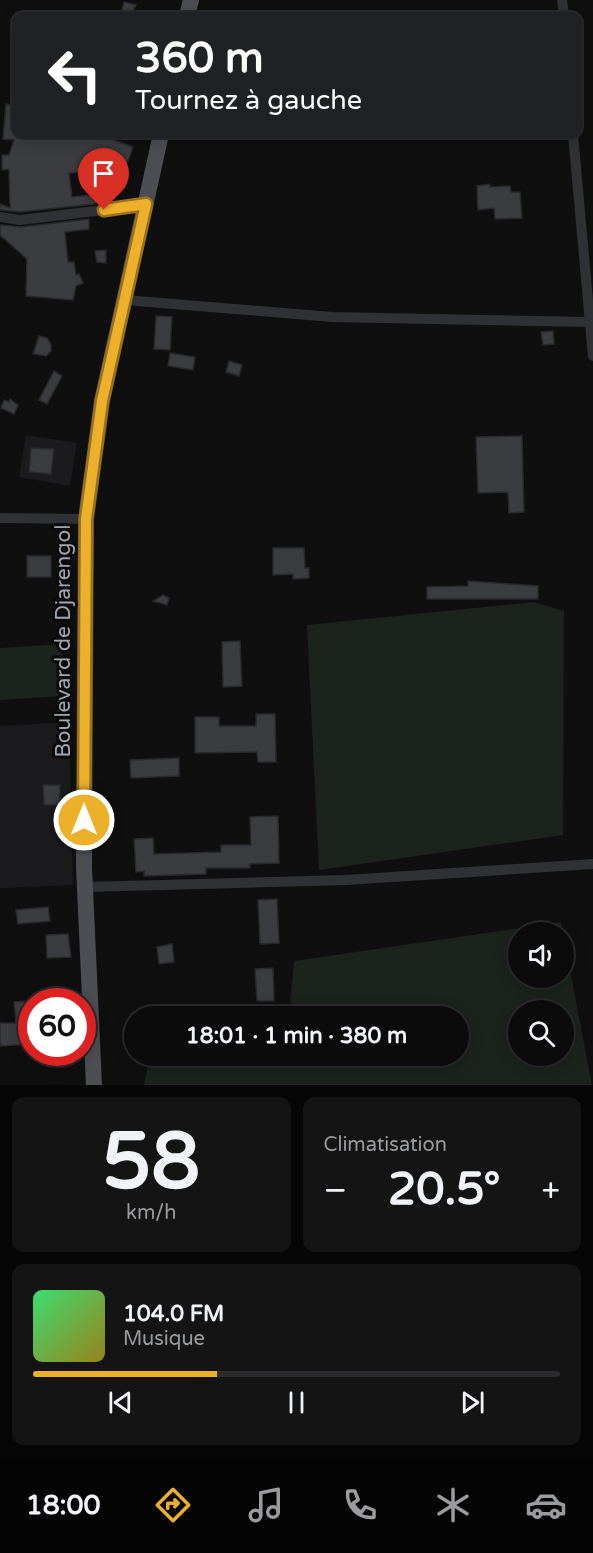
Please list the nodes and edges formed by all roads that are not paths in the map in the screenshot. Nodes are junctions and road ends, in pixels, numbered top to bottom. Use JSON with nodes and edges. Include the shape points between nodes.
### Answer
{"nodes":[{"id":1,"x":160,"y":138,"type":"edge"},
{"id":2,"x":573,"y":138,"type":"edge"},
{"id":3,"x":146,"y":204,"type":"junction"},
{"id":4,"x":0,"y":217,"type":"edge"},
{"id":5,"x":125,"y":300,"type":"junction"},
{"id":6,"x":588,"y":322,"type":"junction"},
{"id":7,"x":593,"y":356,"type":"edge"},
{"id":8,"x":0,"y":518,"type":"edge"},
{"id":9,"x":86,"y":519,"type":"junction"},
{"id":10,"x":593,"y":864,"type":"edge"},
{"id":11,"x":85,"y":887,"type":"junction"},
{"id":12,"x":94,"y":1085,"type":"edge"}],
"edges":[{"from":1,"to":3,"type":"main road","name":"Boulevard de Djarengol"},
{"from":2,"to":6,"type":"street"},
{"from":3,"to":4,"type":"street","via":[[20,220]]},
{"from":3,"to":5,"type":"main road","name":"Boulevard de Djarengol"},
{"from":5,"to":6,"type":"street","via":[[332,317]]},
{"from":5,"to":9,"type":"main road","name":"Boulevard de Djarengol","via":[[102,401]]},
{"from":6,"to":7,"type":"street"},
{"from":8,"to":9,"type":"street"},
{"from":9,"to":11,"type":"main road","name":"Boulevard de Djarengol"},
{"from":10,"to":11,"type":"street","via":[[346,880]]},
{"from":11,"to":12,"type":"main road","name":"Boulevard de Djarengol"}]}
